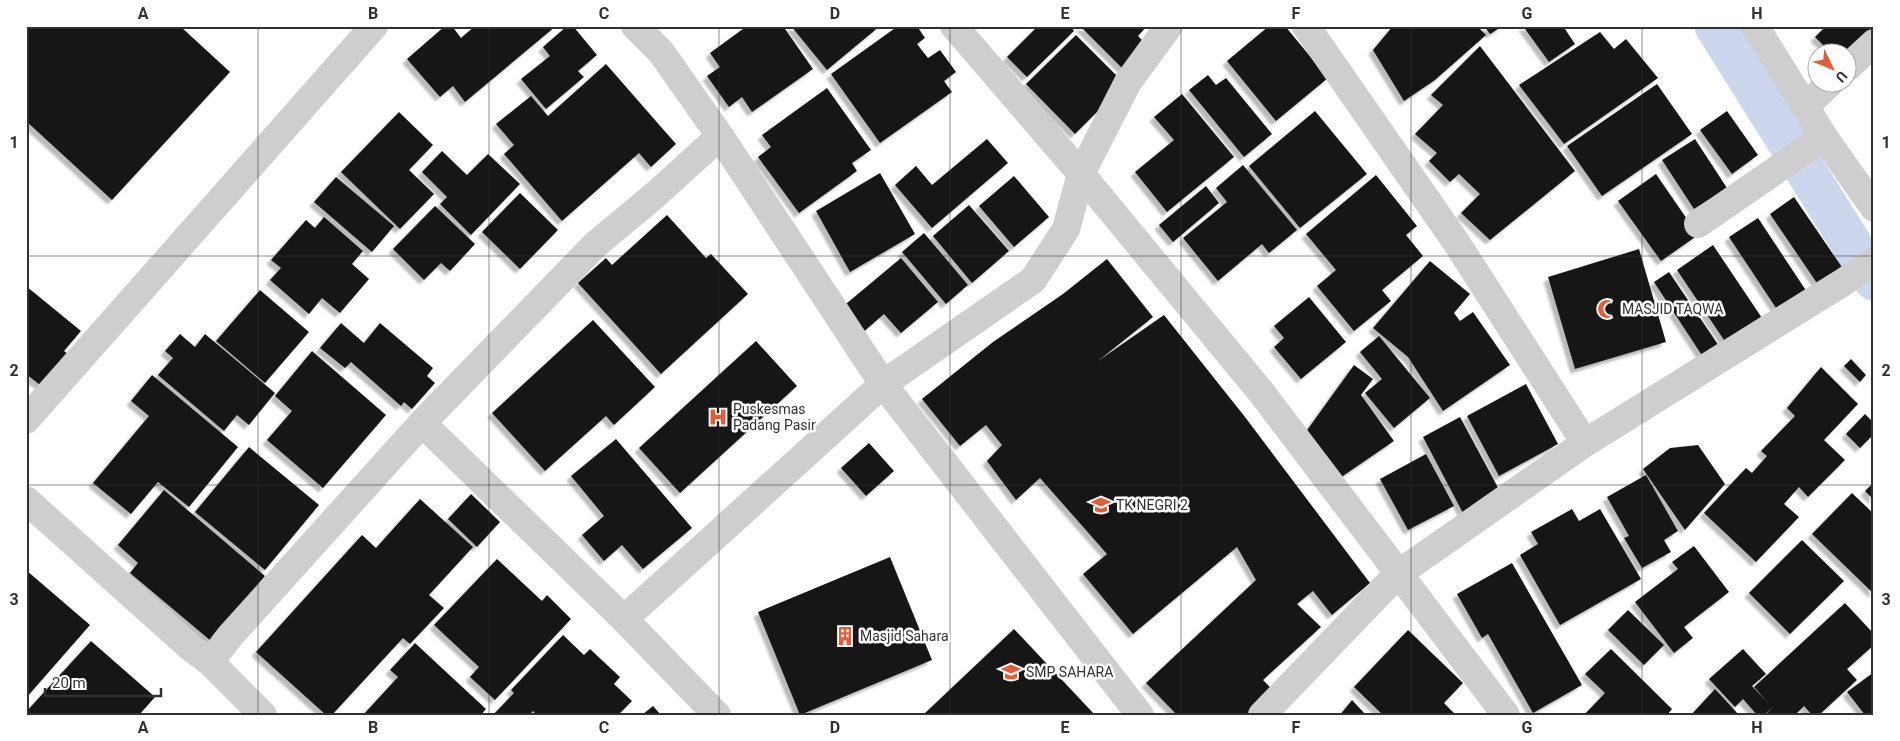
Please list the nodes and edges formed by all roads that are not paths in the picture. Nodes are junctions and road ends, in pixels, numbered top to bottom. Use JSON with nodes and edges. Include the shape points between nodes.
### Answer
{"nodes":[{"id":1,"x":374,"y":26,"type":"edge"},
{"id":2,"x":635,"y":26,"type":"edge"},
{"id":3,"x":954,"y":26,"type":"edge"},
{"id":4,"x":1169,"y":26,"type":"edge"},
{"id":5,"x":1306,"y":26,"type":"edge"},
{"id":6,"x":1755,"y":26,"type":"edge"},
{"id":7,"x":1874,"y":43,"type":"edge"},
{"id":8,"x":1858,"y":58,"type":"edge"},
{"id":9,"x":1821,"y":92,"type":"edge"},
{"id":10,"x":1806,"y":106,"type":"junction"},
{"id":11,"x":720,"y":136,"type":"junction"},
{"id":12,"x":1824,"y":137,"type":"junction"},
{"id":13,"x":1080,"y":174,"type":"junction"},
{"id":14,"x":1874,"y":208,"type":"edge"},
{"id":15,"x":1698,"y":224,"type":"dead end"},
{"id":16,"x":1874,"y":261,"type":"edge"},
{"id":17,"x":882,"y":384,"type":"junction"},
{"id":18,"x":26,"y":420,"type":"edge"},
{"id":19,"x":422,"y":423,"type":"junction"},
{"id":20,"x":1585,"y":443,"type":"junction"},
{"id":21,"x":26,"y":500,"type":"edge"},
{"id":22,"x":1398,"y":574,"type":"junction"},
{"id":23,"x":624,"y":619,"type":"junction"},
{"id":24,"x":210,"y":662,"type":"junction"},
{"id":25,"x":263,"y":715,"type":"edge"},
{"id":26,"x":717,"y":715,"type":"edge"},
{"id":27,"x":1140,"y":715,"type":"edge"},
{"id":28,"x":1262,"y":715,"type":"edge"},
{"id":29,"x":1506,"y":715,"type":"edge"}],
"edges":[{"from":1,"to":18,"type":"street"},
{"from":2,"to":11,"type":"street","via":[[661,52]]},
{"from":3,"to":13,"type":"street"},
{"from":4,"to":13,"type":"street","via":[[1128,82]]},
{"from":5,"to":20,"type":"street","via":[[1456,242]]},
{"from":6,"to":10,"type":"street"},
{"from":7,"to":8,"type":"street"},
{"from":9,"to":10,"type":"street"},
{"from":10,"to":12,"type":"street"},
{"from":11,"to":17,"type":"street"},
{"from":11,"to":19,"type":"street","via":[[595,245]]},
{"from":12,"to":14,"type":"street"},
{"from":12,"to":15,"type":"street"},
{"from":13,"to":17,"type":"street","via":[[1066,229],[1033,280]]},
{"from":13,"to":22,"type":"street","via":[[1262,392]]},
{"from":16,"to":20,"type":"street"},
{"from":17,"to":23,"type":"street"},
{"from":17,"to":27,"type":"street"},
{"from":19,"to":23,"type":"street"},
{"from":19,"to":24,"type":"street"},
{"from":20,"to":22,"type":"street"},
{"from":21,"to":24,"type":"street"},
{"from":22,"to":28,"type":"street"},
{"from":22,"to":29,"type":"street"},
{"from":23,"to":26,"type":"street"},
{"from":24,"to":25,"type":"street"}]}
